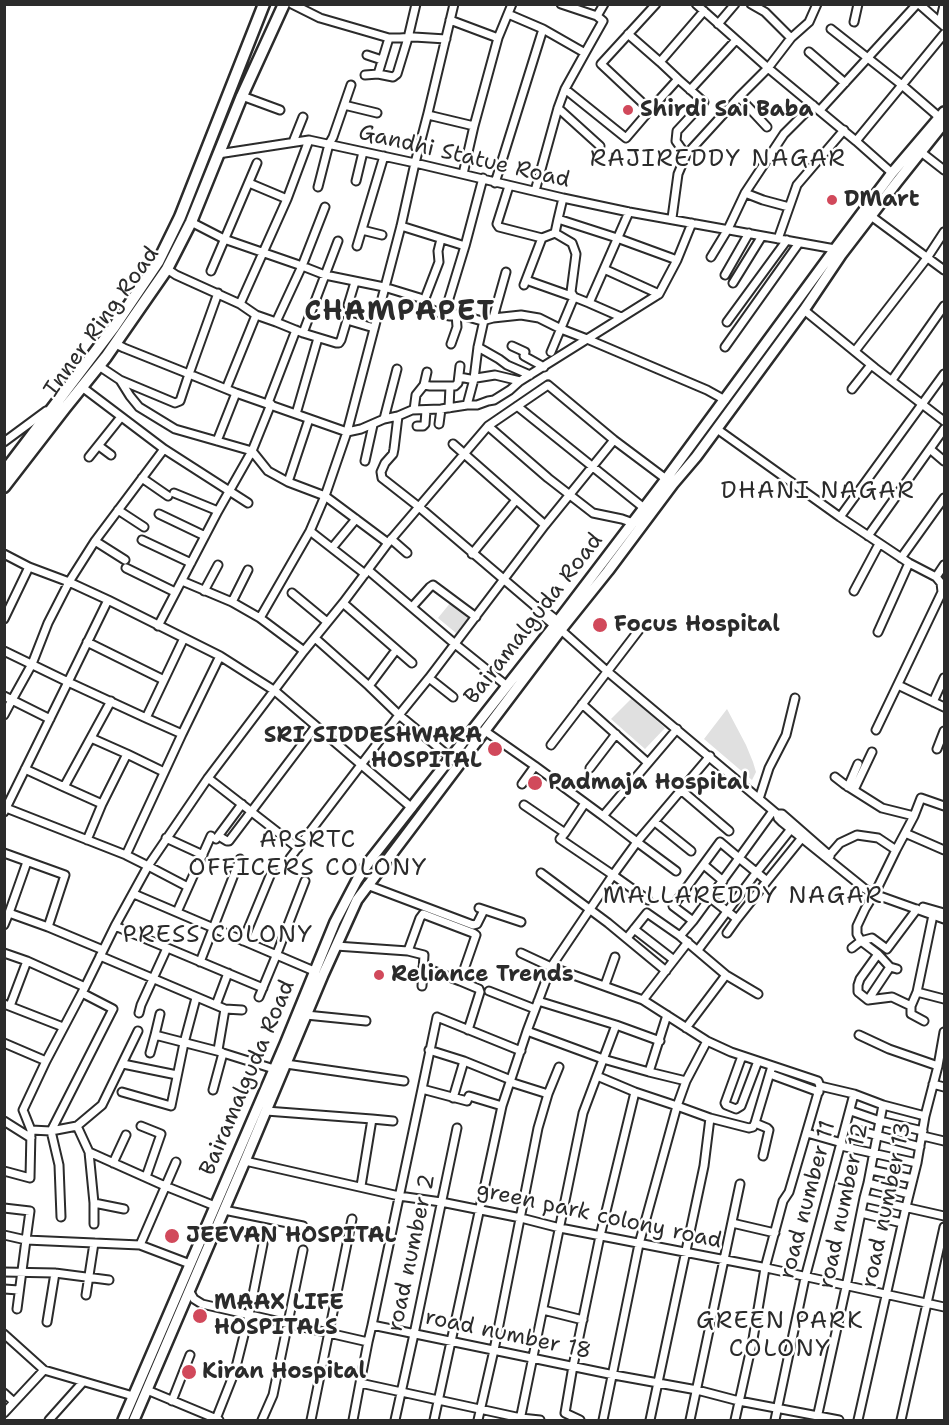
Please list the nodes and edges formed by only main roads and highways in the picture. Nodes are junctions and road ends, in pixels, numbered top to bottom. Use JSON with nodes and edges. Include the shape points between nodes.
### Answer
{"nodes":[{"id":1,"x":264,"y":4,"type":"edge"},
{"id":2,"x":284,"y":4,"type":"edge"},
{"id":3,"x":943,"y":117,"type":"edge"},
{"id":4,"x":838,"y":252,"type":"junction"},
{"id":5,"x":4,"y":472,"type":"edge"},
{"id":6,"x":4,"y":487,"type":"edge"},
{"id":7,"x":558,"y":625,"type":"junction"},
{"id":8,"x":350,"y":892,"type":"junction"},
{"id":9,"x":359,"y":897,"type":"junction"},
{"id":10,"x":219,"y":1208,"type":"junction"},
{"id":11,"x":207,"y":1236,"type":"junction"},
{"id":12,"x":123,"y":1420,"type":"edge"},
{"id":13,"x":134,"y":1420,"type":"edge"}],
"edges":[{"from":1,"to":5,"type":"highway","name":"Inner Ring Road","via":[[158,262]]},
{"from":2,"to":6,"type":"highway","name":"Inner Ring Road","via":[[167,269],[116,344]]},
{"from":3,"to":4,"type":"main road","name":"Bairamalguda Road","via":[[921,152]]},
{"from":3,"to":4,"type":"main road","name":"Bairamalguda Road","via":[[892,173]]},
{"from":4,"to":7,"type":"main road","name":"Bairamalguda Road"},
{"from":4,"to":7,"type":"main road","name":"Bairamalguda Road","via":[[804,310],[696,457],[608,571]]},
{"from":7,"to":8,"type":"main road","name":"Bairamalguda Road","via":[[371,859]]},
{"from":7,"to":9,"type":"main road","name":"Bairamalguda Road","via":[[485,731]]},
{"from":8,"to":9,"type":"main road"},
{"from":8,"to":10,"type":"main road","name":"Bairamalguda Road","via":[[314,971]]},
{"from":9,"to":10,"type":"main road","name":"Bairamalguda Road","via":[[245,1161]]},
{"from":10,"to":11,"type":"main road","name":"Bairamalguda Road"},
{"from":11,"to":12,"type":"main road","name":"Bairamalguda Road","via":[[190,1264]]},
{"from":11,"to":13,"type":"main road","name":"Bairamalguda Road","via":[[190,1292]]}]}
